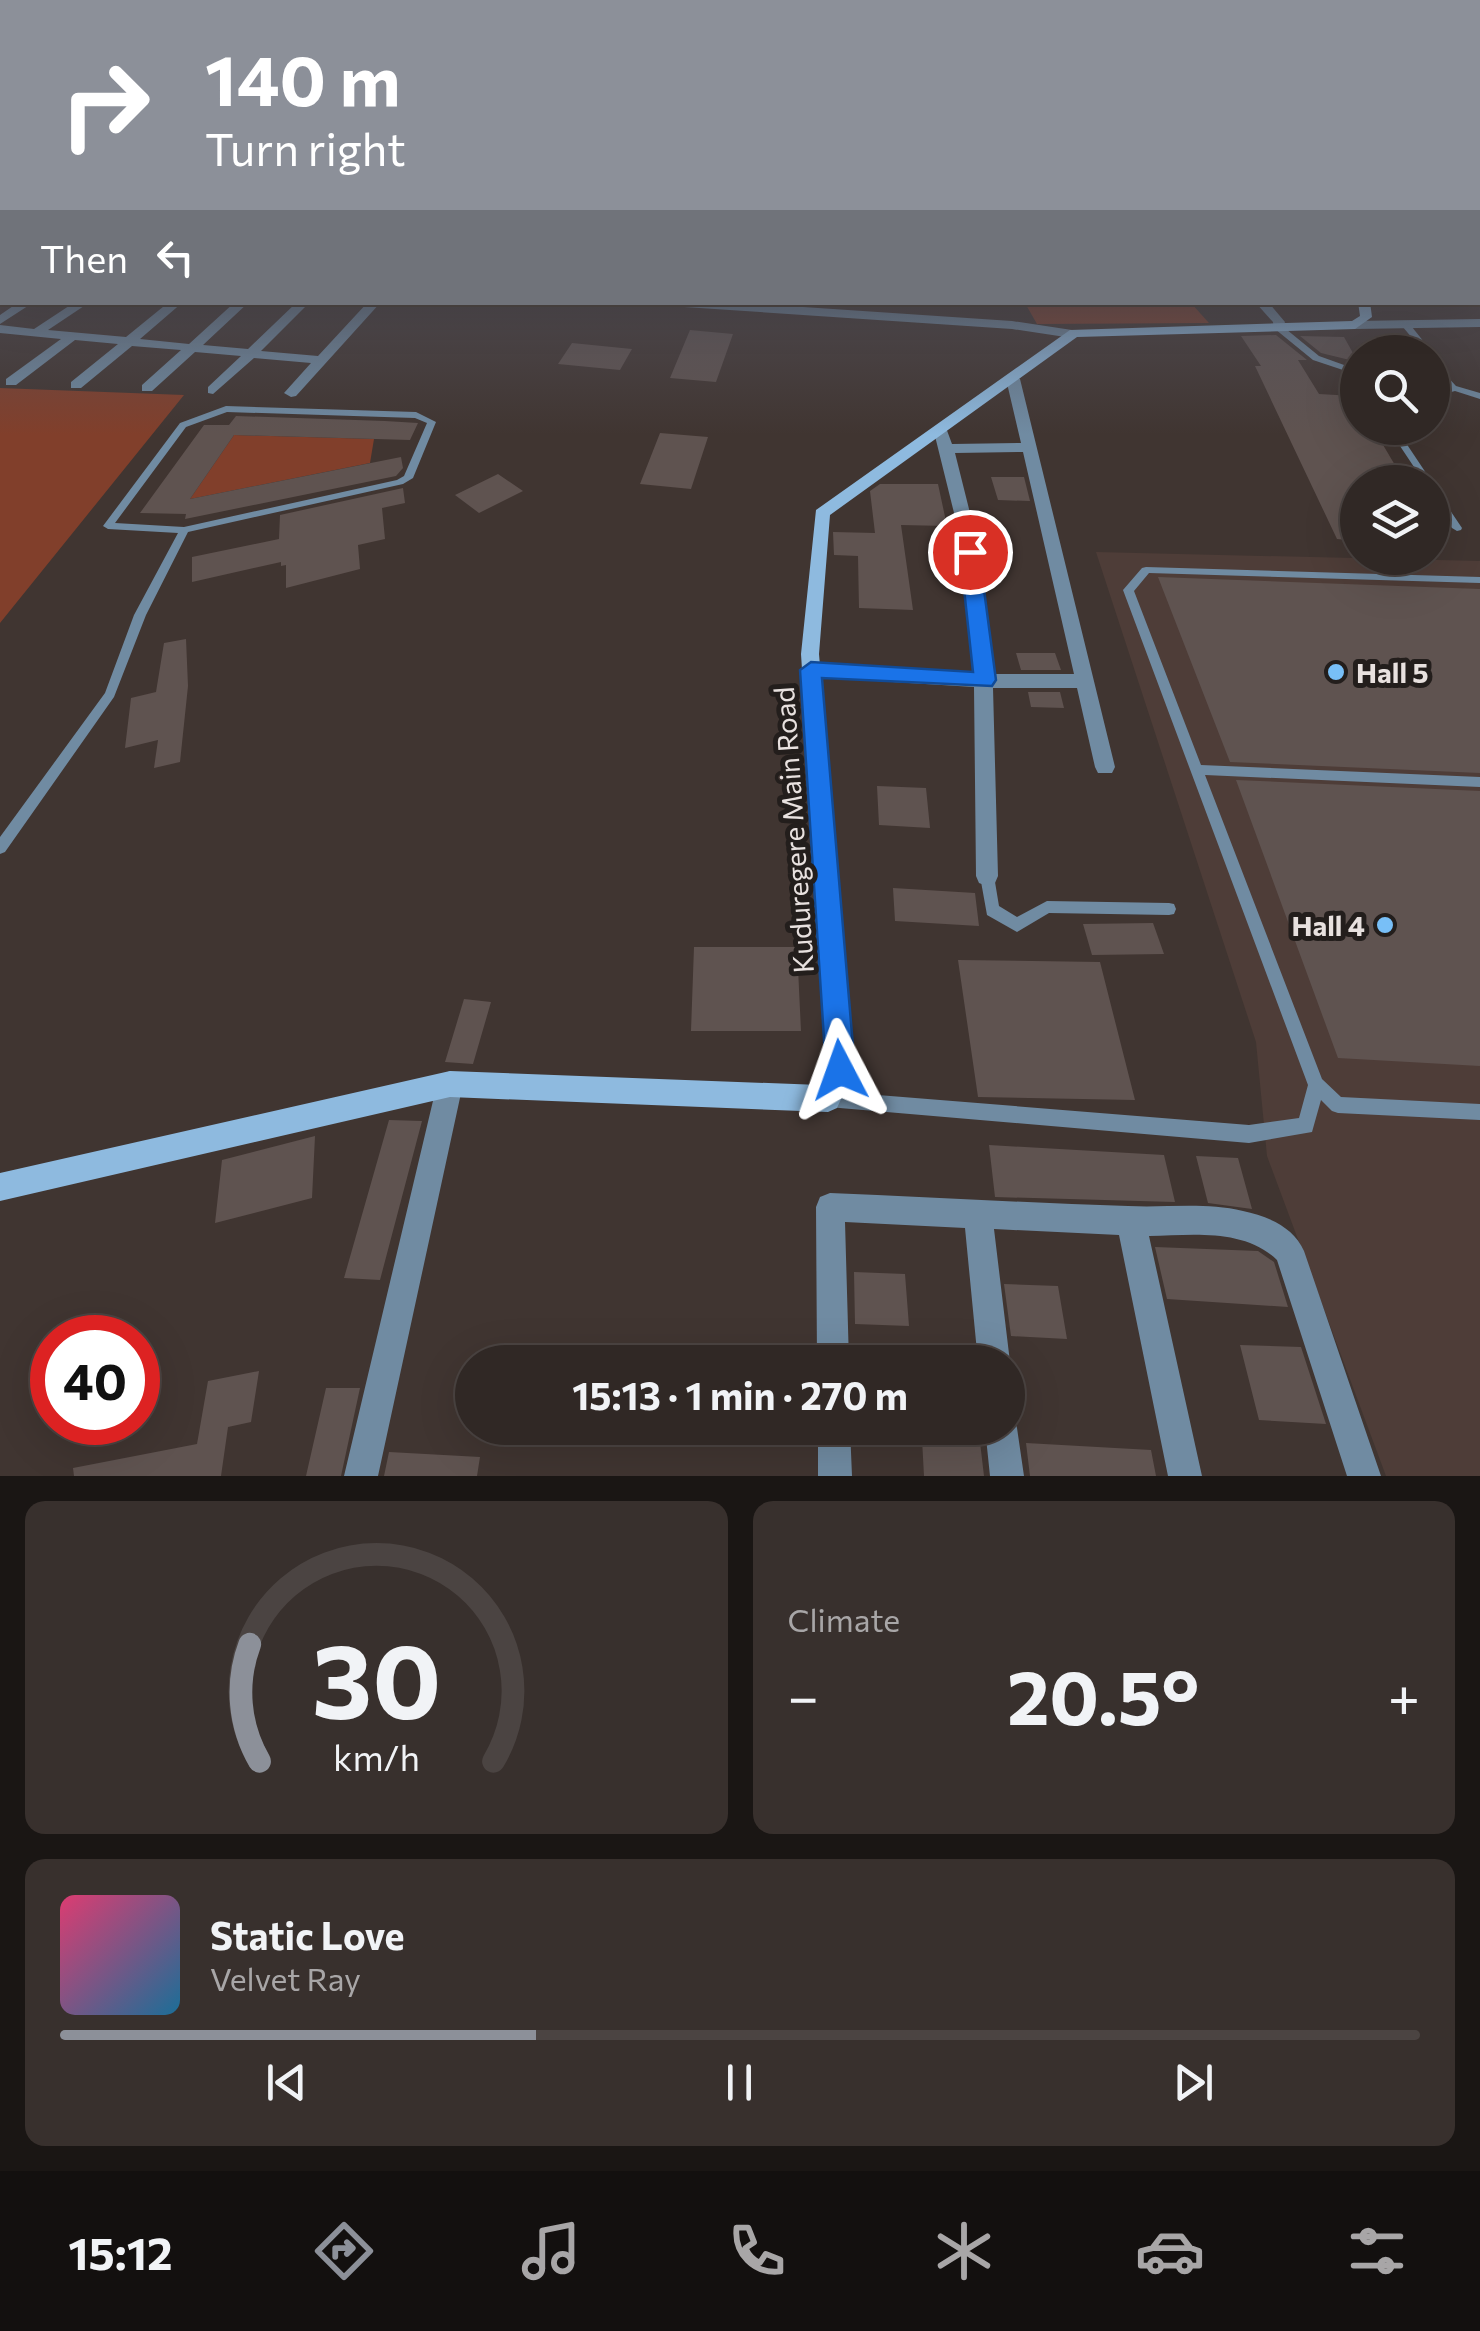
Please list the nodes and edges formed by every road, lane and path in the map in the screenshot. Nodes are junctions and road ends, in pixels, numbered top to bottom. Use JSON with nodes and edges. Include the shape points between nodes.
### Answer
{"nodes":[{"id":1,"x":23,"y":305,"type":"edge"},
{"id":2,"x":79,"y":305,"type":"edge"},
{"id":3,"x":173,"y":305,"type":"edge"},
{"id":4,"x":240,"y":305,"type":"edge"},
{"id":5,"x":301,"y":305,"type":"edge"},
{"id":6,"x":372,"y":305,"type":"edge"},
{"id":7,"x":697,"y":305,"type":"edge"},
{"id":8,"x":867,"y":305,"type":"edge"},
{"id":9,"x":914,"y":305,"type":"edge"},
{"id":10,"x":1263,"y":305,"type":"edge"},
{"id":11,"x":1364,"y":305,"type":"edge"},
{"id":12,"x":870,"y":318,"type":"junction"},
{"id":13,"x":0,"y":320,"type":"edge"},
{"id":14,"x":917,"y":321,"type":"junction"},
{"id":15,"x":1480,"y":323,"type":"edge"},
{"id":16,"x":1405,"y":324,"type":"junction"},
{"id":17,"x":1355,"y":325,"type":"junction"},
{"id":18,"x":1278,"y":327,"type":"junction"},
{"id":19,"x":0,"y":329,"type":"edge"},
{"id":20,"x":35,"y":333,"type":"junction"},
{"id":21,"x":1072,"y":334,"type":"junction"},
{"id":22,"x":1414,"y":335,"type":"edge"},
{"id":23,"x":71,"y":337,"type":"junction"},
{"id":24,"x":129,"y":342,"type":"junction"},
{"id":25,"x":191,"y":348,"type":"junction"},
{"id":26,"x":251,"y":354,"type":"junction"},
{"id":27,"x":319,"y":360,"type":"junction"},
{"id":28,"x":1340,"y":367,"type":"edge"},
{"id":29,"x":1014,"y":379,"type":"junction"},
{"id":30,"x":11,"y":382,"type":"dead end"},
{"id":31,"x":1450,"y":384,"type":"edge"},
{"id":32,"x":76,"y":385,"type":"dead end"},
{"id":33,"x":147,"y":388,"type":"dead end"},
{"id":34,"x":1453,"y":388,"type":"junction"},
{"id":35,"x":213,"y":390,"type":"dead end"},
{"id":36,"x":1450,"y":392,"type":"edge"},
{"id":37,"x":291,"y":393,"type":"dead end"},
{"id":38,"x":1480,"y":396,"type":"edge"},
{"id":39,"x":944,"y":439,"type":"junction"},
{"id":40,"x":1030,"y":447,"type":"junction"},
{"id":41,"x":1450,"y":518,"type":"edge"},
{"id":42,"x":1456,"y":528,"type":"dead end"},
{"id":43,"x":184,"y":530,"type":"junction"},
{"id":44,"x":1480,"y":580,"type":"edge"},
{"id":45,"x":811,"y":670,"type":"junction"},
{"id":46,"x":985,"y":680,"type":"junction"},
{"id":47,"x":1085,"y":681,"type":"junction"},
{"id":48,"x":1106,"y":767,"type":"dead end"},
{"id":49,"x":1196,"y":770,"type":"junction"},
{"id":50,"x":1480,"y":782,"type":"edge"},
{"id":51,"x":0,"y":848,"type":"edge"},
{"id":52,"x":987,"y":876,"type":"joint"},
{"id":53,"x":1169,"y":909,"type":"dead end"},
{"id":54,"x":450,"y":1084,"type":"junction"},
{"id":55,"x":1316,"y":1084,"type":"junction"},
{"id":56,"x":828,"y":1099,"type":"junction"},
{"id":57,"x":1480,"y":1112,"type":"edge"},
{"id":58,"x":0,"y":1186,"type":"edge"},
{"id":59,"x":978,"y":1214,"type":"junction"},
{"id":60,"x":1132,"y":1221,"type":"junction"},
{"id":61,"x":833,"y":1345,"type":"edge"},
{"id":62,"x":992,"y":1345,"type":"edge"},
{"id":63,"x":834,"y":1445,"type":"edge"},
{"id":64,"x":1003,"y":1445,"type":"edge"},
{"id":65,"x":361,"y":1476,"type":"edge"},
{"id":66,"x":835,"y":1476,"type":"edge"},
{"id":67,"x":1007,"y":1476,"type":"edge"},
{"id":68,"x":1185,"y":1476,"type":"edge"},
{"id":69,"x":1364,"y":1476,"type":"edge"}],
"edges":[{"from":1,"to":13,"type":"street"},
{"from":2,"to":20,"type":"street"},
{"from":3,"to":24,"type":"street"},
{"from":4,"to":25,"type":"street"},
{"from":5,"to":26,"type":"street"},
{"from":6,"to":27,"type":"street"},
{"from":7,"to":12,"type":"street"},
{"from":8,"to":12,"type":"street"},
{"from":9,"to":14,"type":"street"},
{"from":10,"to":18,"type":"street"},
{"from":11,"to":17,"type":"street","via":[[1366,317]]},
{"from":12,"to":14,"type":"street"},
{"from":14,"to":21,"type":"street","via":[[1009,320]]},
{"from":15,"to":16,"type":"street"},
{"from":16,"to":17,"type":"street"},
{"from":16,"to":22,"type":"lane"},
{"from":17,"to":18,"type":"street"},
{"from":18,"to":21,"type":"street"},
{"from":18,"to":28,"type":"lane","via":[[1316,358]]},
{"from":19,"to":20,"type":"street"},
{"from":20,"to":23,"type":"street"},
{"from":21,"to":29,"type":"street","name":"Kuduregere Main Road"},
{"from":23,"to":24,"type":"street"},
{"from":23,"to":30,"type":"street"},
{"from":24,"to":25,"type":"street"},
{"from":24,"to":32,"type":"street"},
{"from":25,"to":26,"type":"street"},
{"from":25,"to":33,"type":"street"},
{"from":26,"to":27,"type":"street"},
{"from":26,"to":35,"type":"street"},
{"from":27,"to":37,"type":"street"},
{"from":29,"to":39,"type":"street","name":"Kuduregere Main Road"},
{"from":29,"to":40,"type":"street"},
{"from":31,"to":34,"type":"lane"},
{"from":34,"to":36,"type":"lane"},
{"from":34,"to":38,"type":"lane"},
{"from":39,"to":40,"type":"street"},
{"from":39,"to":45,"type":"street","name":"Kuduregere Main Road","via":[[822,513]]},
{"from":39,"to":46,"type":"street","via":[[966,519]]},
{"from":40,"to":47,"type":"street"},
{"from":41,"to":42,"type":"lane"},
{"from":43,"to":43,"type":"lane","via":[[108,524],[171,438],[199,416],[245,409],[416,415],[432,422],[408,478]]},
{"from":43,"to":51,"type":"lane","via":[[140,615],[110,694]]},
{"from":44,"to":49,"type":"lane","via":[[1146,570],[1128,590]]},
{"from":45,"to":46,"type":"street"},
{"from":45,"to":56,"type":"street","name":"Kuduregere Main Road","via":[[840,1070]]},
{"from":46,"to":47,"type":"street"},
{"from":46,"to":52,"type":"street"},
{"from":47,"to":48,"type":"street"},
{"from":49,"to":50,"type":"lane"},
{"from":49,"to":55,"type":"lane"},
{"from":52,"to":53,"type":"lane","via":[[992,910],[1018,926],[1047,907]]},
{"from":54,"to":56,"type":"street"},
{"from":54,"to":58,"type":"street"},
{"from":54,"to":65,"type":"street"},
{"from":55,"to":56,"type":"lane","via":[[1306,1126],[1249,1134]]},
{"from":55,"to":57,"type":"lane","via":[[1338,1105]]},
{"from":59,"to":60,"type":"street"},
{"from":59,"to":61,"type":"street","via":[[830,1207]]},
{"from":59,"to":62,"type":"street"},
{"from":60,"to":68,"type":"street"},
{"from":60,"to":69,"type":"street","via":[[1248,1225],[1277,1234],[1290,1251]]},
{"from":63,"to":66,"type":"street"},
{"from":64,"to":67,"type":"street"}]}
